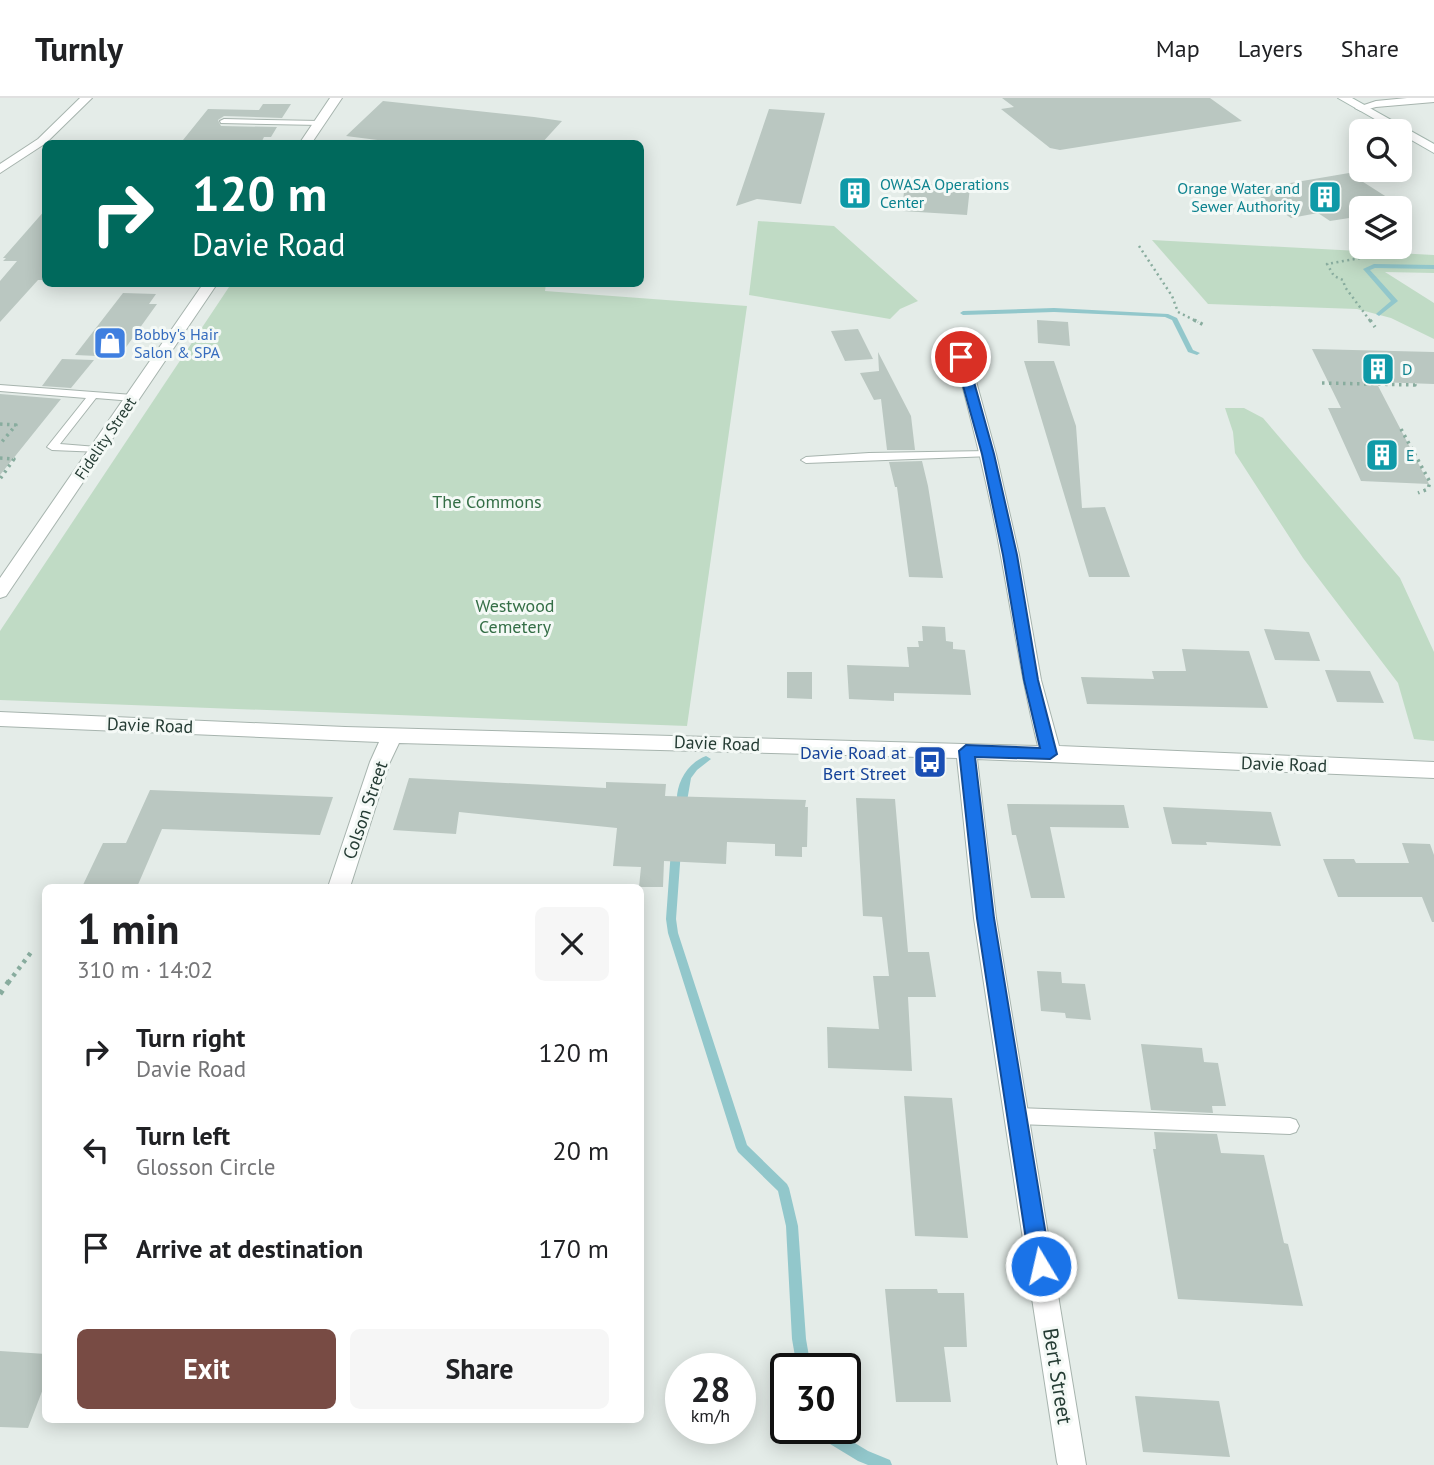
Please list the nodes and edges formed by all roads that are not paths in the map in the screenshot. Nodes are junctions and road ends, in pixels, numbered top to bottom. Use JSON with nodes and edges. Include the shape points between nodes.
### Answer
{"nodes":[{"id":1,"x":86,"y":98,"type":"edge"},
{"id":2,"x":336,"y":98,"type":"edge"},
{"id":3,"x":1344,"y":98,"type":"edge"},
{"id":4,"x":1434,"y":99,"type":"edge"},
{"id":5,"x":1361,"y":108,"type":"junction"},
{"id":6,"x":224,"y":121,"type":"dead end"},
{"id":7,"x":319,"y":123,"type":"junction"},
{"id":8,"x":43,"y":140,"type":"edge"},
{"id":9,"x":308,"y":140,"type":"edge"},
{"id":10,"x":42,"y":141,"type":"edge"},
{"id":11,"x":1434,"y":149,"type":"edge"},
{"id":12,"x":0,"y":169,"type":"edge"},
{"id":13,"x":208,"y":287,"type":"edge"},
{"id":14,"x":958,"y":341,"type":"dead end"},
{"id":15,"x":0,"y":388,"type":"edge"},
{"id":16,"x":93,"y":395,"type":"junction"},
{"id":17,"x":132,"y":398,"type":"junction"},
{"id":18,"x":96,"y":450,"type":"junction"},
{"id":19,"x":988,"y":454,"type":"junction"},
{"id":20,"x":806,"y":460,"type":"dead end"},
{"id":21,"x":0,"y":592,"type":"edge"},
{"id":22,"x":0,"y":719,"type":"edge"},
{"id":23,"x":393,"y":735,"type":"junction"},
{"id":24,"x":966,"y":751,"type":"junction"},
{"id":25,"x":1050,"y":754,"type":"junction"},
{"id":26,"x":1434,"y":770,"type":"edge"},
{"id":27,"x":340,"y":884,"type":"edge"},
{"id":28,"x":1017,"y":1116,"type":"junction"},
{"id":29,"x":1290,"y":1126,"type":"dead end"},
{"id":30,"x":1072,"y":1462,"type":"dead end"}],
"edges":[{"from":1,"to":8,"type":"street"},
{"from":2,"to":7,"type":"street"},
{"from":3,"to":5,"type":"street"},
{"from":4,"to":5,"type":"street"},
{"from":5,"to":11,"type":"street"},
{"from":6,"to":7,"type":"lane"},
{"from":7,"to":9,"type":"street"},
{"from":10,"to":12,"type":"street"},
{"from":13,"to":17,"type":"street","name":"Fidelity Street"},
{"from":14,"to":19,"type":"street"},
{"from":15,"to":16,"type":"lane"},
{"from":16,"to":17,"type":"lane"},
{"from":16,"to":18,"type":"lane","via":[[52,447]]},
{"from":17,"to":18,"type":"street","name":"Fidelity Street"},
{"from":18,"to":21,"type":"street","name":"Fidelity Street"},
{"from":19,"to":20,"type":"lane"},
{"from":19,"to":25,"type":"street","via":[[1031,680]]},
{"from":22,"to":23,"type":"street","name":"Davie Road"},
{"from":23,"to":24,"type":"street","name":"Davie Road"},
{"from":23,"to":27,"type":"street","name":"Colson Street"},
{"from":24,"to":25,"type":"street","name":"Davie Road"},
{"from":24,"to":28,"type":"street","name":"Bert Street","via":[[985,918]]},
{"from":25,"to":26,"type":"street","name":"Davie Road"},
{"from":28,"to":29,"type":"lane"},
{"from":28,"to":30,"type":"street","name":"Bert Street"}]}
